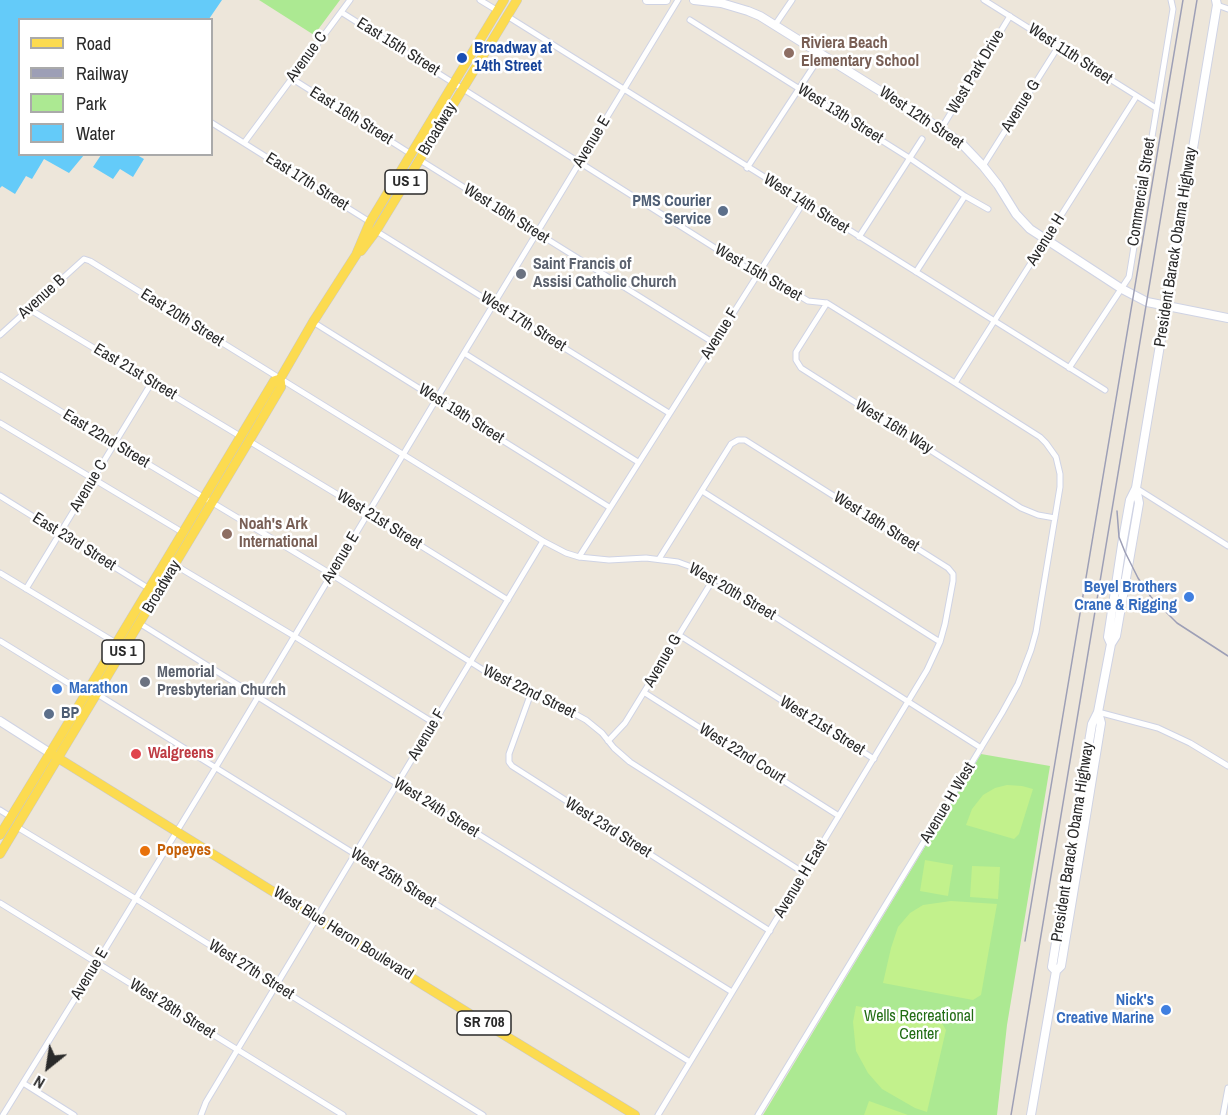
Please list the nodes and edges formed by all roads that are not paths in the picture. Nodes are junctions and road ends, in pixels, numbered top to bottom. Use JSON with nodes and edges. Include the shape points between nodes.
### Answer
{"nodes":[{"id":1,"x":350,"y":0,"type":"edge"},
{"id":2,"x":480,"y":0,"type":"edge"},
{"id":3,"x":504,"y":0,"type":"edge"},
{"id":4,"x":517,"y":0,"type":"edge"},
{"id":5,"x":647,"y":0,"type":"edge"},
{"id":6,"x":666,"y":0,"type":"edge"},
{"id":7,"x":678,"y":0,"type":"edge"},
{"id":8,"x":694,"y":0,"type":"edge"},
{"id":9,"x":792,"y":0,"type":"edge"},
{"id":10,"x":984,"y":0,"type":"edge"},
{"id":11,"x":1171,"y":0,"type":"edge"},
{"id":12,"x":1217,"y":2,"type":"edge"},
{"id":13,"x":1228,"y":9,"type":"edge"},
{"id":14,"x":498,"y":11,"type":"junction"},
{"id":15,"x":341,"y":12,"type":"junction"},
{"id":16,"x":507,"y":16,"type":"junction"},
{"id":17,"x":1010,"y":16,"type":"junction"},
{"id":18,"x":690,"y":20,"type":"dead end"},
{"id":19,"x":775,"y":25,"type":"junction"},
{"id":20,"x":1058,"y":47,"type":"junction"},
{"id":21,"x":821,"y":55,"type":"junction"},
{"id":22,"x":291,"y":78,"type":"junction"},
{"id":23,"x":454,"y":83,"type":"junction"},
{"id":24,"x":463,"y":88,"type":"junction"},
{"id":25,"x":799,"y":88,"type":"junction"},
{"id":26,"x":623,"y":90,"type":"junction"},
{"id":27,"x":1136,"y":97,"type":"junction"},
{"id":28,"x":1156,"y":108,"type":"junction"},
{"id":29,"x":213,"y":124,"type":"edge"},
{"id":30,"x":941,"y":129,"type":"junction"},
{"id":31,"x":922,"y":139,"type":"dead end"},
{"id":32,"x":244,"y":143,"type":"junction"},
{"id":33,"x":411,"y":154,"type":"junction"},
{"id":34,"x":420,"y":159,"type":"junction"},
{"id":35,"x":911,"y":159,"type":"junction"},
{"id":36,"x":580,"y":162,"type":"junction"},
{"id":37,"x":983,"y":166,"type":"junction"},
{"id":38,"x":747,"y":168,"type":"junction"},
{"id":39,"x":965,"y":196,"type":"junction"},
{"id":40,"x":803,"y":202,"type":"junction"},
{"id":41,"x":988,"y":209,"type":"dead end"},
{"id":42,"x":370,"y":222,"type":"junction"},
{"id":43,"x":376,"y":231,"type":"junction"},
{"id":44,"x":537,"y":233,"type":"junction"},
{"id":45,"x":859,"y":237,"type":"junction"},
{"id":46,"x":1046,"y":240,"type":"junction"},
{"id":47,"x":356,"y":255,"type":"junction"},
{"id":48,"x":84,"y":260,"type":"joint"},
{"id":49,"x":916,"y":272,"type":"junction"},
{"id":50,"x":758,"y":273,"type":"junction"},
{"id":51,"x":1122,"y":289,"type":"junction"},
{"id":52,"x":494,"y":303,"type":"junction"},
{"id":53,"x":827,"y":303,"type":"junction"},
{"id":54,"x":1166,"y":305,"type":"junction"},
{"id":55,"x":29,"y":309,"type":"junction"},
{"id":56,"x":1228,"y":318,"type":"edge"},
{"id":57,"x":313,"y":322,"type":"junction"},
{"id":58,"x":995,"y":322,"type":"junction"},
{"id":59,"x":0,"y":335,"type":"edge"},
{"id":60,"x":714,"y":343,"type":"junction"},
{"id":61,"x":464,"y":353,"type":"junction"},
{"id":62,"x":1069,"y":368,"type":"junction"},
{"id":63,"x":0,"y":375,"type":"edge"},
{"id":64,"x":279,"y":379,"type":"junction"},
{"id":65,"x":152,"y":382,"type":"junction"},
{"id":66,"x":955,"y":383,"type":"junction"},
{"id":67,"x":1105,"y":390,"type":"dead end"},
{"id":68,"x":437,"y":399,"type":"junction"},
{"id":69,"x":669,"y":413,"type":"junction"},
{"id":70,"x":0,"y":423,"type":"edge"},
{"id":71,"x":240,"y":436,"type":"junction"},
{"id":72,"x":249,"y":441,"type":"junction"},
{"id":73,"x":115,"y":444,"type":"junction"},
{"id":74,"x":404,"y":454,"type":"junction"},
{"id":75,"x":638,"y":462,"type":"junction"},
{"id":76,"x":1058,"y":462,"type":"joint"},
{"id":77,"x":93,"y":479,"type":"junction"},
{"id":78,"x":1136,"y":488,"type":"junction"},
{"id":79,"x":702,"y":491,"type":"junction"},
{"id":80,"x":0,"y":496,"type":"edge"},
{"id":81,"x":203,"y":498,"type":"junction"},
{"id":82,"x":212,"y":504,"type":"junction"},
{"id":83,"x":609,"y":507,"type":"junction"},
{"id":84,"x":368,"y":513,"type":"junction"},
{"id":85,"x":1055,"y":518,"type":"junction"},
{"id":86,"x":182,"y":532,"type":"junction"},
{"id":87,"x":60,"y":534,"type":"junction"},
{"id":88,"x":543,"y":541,"type":"junction"},
{"id":89,"x":1228,"y":546,"type":"edge"},
{"id":90,"x":579,"y":557,"type":"junction"},
{"id":91,"x":659,"y":559,"type":"junction"},
{"id":92,"x":175,"y":565,"type":"junction"},
{"id":93,"x":0,"y":573,"type":"edge"},
{"id":94,"x":331,"y":574,"type":"junction"},
{"id":95,"x":714,"y":578,"type":"junction"},
{"id":96,"x":148,"y":588,"type":"junction"},
{"id":97,"x":26,"y":589,"type":"junction"},
{"id":98,"x":508,"y":600,"type":"junction"},
{"id":99,"x":140,"y":623,"type":"junction"},
{"id":100,"x":679,"y":635,"type":"junction"},
{"id":101,"x":294,"y":636,"type":"junction"},
{"id":102,"x":0,"y":641,"type":"edge"},
{"id":103,"x":940,"y":642,"type":"junction"},
{"id":104,"x":116,"y":643,"type":"junction"},
{"id":105,"x":470,"y":663,"type":"junction"},
{"id":106,"x":531,"y":693,"type":"junction"},
{"id":107,"x":645,"y":693,"type":"junction"},
{"id":108,"x":86,"y":694,"type":"junction"},
{"id":109,"x":97,"y":694,"type":"junction"},
{"id":110,"x":257,"y":697,"type":"junction"},
{"id":111,"x":909,"y":702,"type":"junction"},
{"id":112,"x":1098,"y":712,"type":"junction"},
{"id":113,"x":0,"y":721,"type":"edge"},
{"id":114,"x":434,"y":723,"type":"junction"},
{"id":115,"x":608,"y":741,"type":"junction"},
{"id":116,"x":981,"y":748,"type":"junction"},
{"id":117,"x":54,"y":755,"type":"junction"},
{"id":118,"x":874,"y":759,"type":"junction"},
{"id":119,"x":1228,"y":766,"type":"edge"},
{"id":120,"x":216,"y":767,"type":"junction"},
{"id":121,"x":397,"y":784,"type":"junction"},
{"id":122,"x":0,"y":810,"type":"edge"},
{"id":123,"x":839,"y":816,"type":"junction"},
{"id":124,"x":11,"y":817,"type":"junction"},
{"id":125,"x":16,"y":827,"type":"junction"},
{"id":126,"x":177,"y":831,"type":"junction"},
{"id":127,"x":0,"y":834,"type":"edge"},
{"id":128,"x":0,"y":854,"type":"edge"},
{"id":129,"x":355,"y":855,"type":"junction"},
{"id":130,"x":804,"y":873,"type":"junction"},
{"id":131,"x":136,"y":899,"type":"junction"},
{"id":132,"x":0,"y":903,"type":"edge"},
{"id":133,"x":317,"y":918,"type":"junction"},
{"id":134,"x":770,"y":931,"type":"junction"},
{"id":135,"x":97,"y":962,"type":"junction"},
{"id":136,"x":276,"y":986,"type":"junction"},
{"id":137,"x":732,"y":992,"type":"junction"},
{"id":138,"x":237,"y":1049,"type":"junction"},
{"id":139,"x":690,"y":1062,"type":"junction"},
{"id":140,"x":23,"y":1083,"type":"junction"},
{"id":141,"x":1228,"y":1088,"type":"edge"},
{"id":142,"x":3,"y":1115,"type":"edge"},
{"id":143,"x":74,"y":1115,"type":"edge"},
{"id":144,"x":201,"y":1115,"type":"edge"},
{"id":145,"x":343,"y":1115,"type":"edge"},
{"id":146,"x":483,"y":1115,"type":"edge"},
{"id":147,"x":635,"y":1115,"type":"edge"},
{"id":148,"x":658,"y":1115,"type":"edge"},
{"id":149,"x":758,"y":1115,"type":"edge"},
{"id":150,"x":1031,"y":1115,"type":"edge"},
{"id":151,"x":1223,"y":1115,"type":"edge"}],
"edges":[{"from":1,"to":15,"type":"street","name":"Avenue C"},
{"from":2,"to":14,"type":"street"},
{"from":3,"to":14,"type":"main road","name":"Broadway","number":"US 1"},
{"from":4,"to":16,"type":"main road","name":"Broadway","number":"US 1"},
{"from":5,"to":6,"type":"main road"},
{"from":7,"to":26,"type":"street","name":"Avenue E"},
{"from":8,"to":19,"type":"main road","name":"West 12th Street","via":[[733,6]]},
{"from":9,"to":19,"type":"street"},
{"from":10,"to":17,"type":"street","name":"West 11th Street"},
{"from":11,"to":28,"type":"street","name":"Commercial Street","via":[[1173,9]]},
{"from":12,"to":13,"type":"street"},
{"from":12,"to":54,"type":"main road","name":"President Barack Obama Highway"},
{"from":14,"to":23,"type":"main road","name":"Broadway","number":"US 1"},
{"from":15,"to":22,"type":"street","name":"Avenue C"},
{"from":15,"to":23,"type":"street","name":"East 15th Street"},
{"from":16,"to":24,"type":"main road","name":"Broadway","number":"US 1"},
{"from":16,"to":26,"type":"street","name":"West 14th Street"},
{"from":17,"to":20,"type":"street","name":"West 11th Street"},
{"from":17,"to":30,"type":"street","name":"West Park Drive"},
{"from":18,"to":25,"type":"street","name":"West 13th Street"},
{"from":19,"to":21,"type":"main road","name":"West 12th Street"},
{"from":20,"to":27,"type":"street","name":"West 11th Street"},
{"from":20,"to":37,"type":"street","name":"Avenue G"},
{"from":21,"to":25,"type":"street"},
{"from":21,"to":30,"type":"main road","name":"West 12th Street"},
{"from":22,"to":32,"type":"street","name":"Avenue C"},
{"from":22,"to":33,"type":"street","name":"East 16th Street"},
{"from":23,"to":24,"type":"street","name":"West 15th Street"},
{"from":23,"to":33,"type":"main road","name":"Broadway","number":"US 1"},
{"from":24,"to":34,"type":"main road","name":"Broadway","number":"US 1"},
{"from":24,"to":36,"type":"street","name":"West 15th Street"},
{"from":25,"to":35,"type":"street","name":"West 13th Street"},
{"from":25,"to":38,"type":"street"},
{"from":26,"to":36,"type":"street","name":"Avenue E"},
{"from":26,"to":38,"type":"street","name":"West 14th Street"},
{"from":27,"to":28,"type":"street","name":"West 11th Street"},
{"from":27,"to":46,"type":"street","name":"Avenue H"},
{"from":28,"to":51,"type":"street","name":"Commercial Street","via":[[1128,278]]},
{"from":29,"to":32,"type":"street","name":"East 17th Street"},
{"from":30,"to":37,"type":"main road","name":"West 12th Street"},
{"from":31,"to":35,"type":"street"},
{"from":32,"to":42,"type":"street","name":"East 17th Street"},
{"from":33,"to":42,"type":"main road","name":"Broadway","number":"US 1"},
{"from":34,"to":43,"type":"main road","name":"Broadway","number":"US 1"},
{"from":34,"to":44,"type":"street","name":"West 16th Street"},
{"from":35,"to":39,"type":"street","name":"West 13th Street"},
{"from":35,"to":45,"type":"street"},
{"from":36,"to":44,"type":"street","name":"Avenue E"},
{"from":36,"to":50,"type":"street","name":"West 15th Street"},
{"from":37,"to":46,"type":"main road","via":[[1016,214]]},
{"from":38,"to":40,"type":"street","name":"West 14th Street"},
{"from":39,"to":41,"type":"street","name":"West 13th Street"},
{"from":39,"to":49,"type":"street"},
{"from":40,"to":45,"type":"street","name":"West 14th Street"},
{"from":40,"to":50,"type":"street","name":"Avenue F"},
{"from":42,"to":47,"type":"main road","name":"Broadway","number":"US 1"},
{"from":43,"to":47,"type":"main road","name":"Broadway","number":"US 1"},
{"from":43,"to":52,"type":"street","name":"West 17th Street"},
{"from":44,"to":52,"type":"street","name":"Avenue E"},
{"from":44,"to":60,"type":"street","name":"West 16th Street"},
{"from":45,"to":49,"type":"street","name":"West 14th Street"},
{"from":46,"to":51,"type":"main road"},
{"from":46,"to":58,"type":"street","name":"Avenue H"},
{"from":47,"to":57,"type":"main road","name":"Broadway","number":"US 1"},
{"from":48,"to":55,"type":"street","name":"Avenue B"},
{"from":48,"to":64,"type":"street","name":"East 20th Street"},
{"from":49,"to":58,"type":"street","name":"West 14th Street"},
{"from":50,"to":53,"type":"street","name":"West 15th Street","via":[[808,301]]},
{"from":50,"to":60,"type":"street","name":"Avenue F"},
{"from":51,"to":54,"type":"main road","via":[[1146,302]]},
{"from":51,"to":62,"type":"street","name":"Commercial Street"},
{"from":52,"to":61,"type":"street","name":"Avenue E"},
{"from":52,"to":69,"type":"street","name":"West 17th Street"},
{"from":53,"to":66,"type":"street","name":"West 15th Street"},
{"from":53,"to":85,"type":"street","name":"West 16th Way","via":[[796,352],[801,368],[1021,508]]},
{"from":54,"to":56,"type":"main road"},
{"from":54,"to":78,"type":"main road","name":"President Barack Obama Highway"},
{"from":55,"to":59,"type":"street","name":"Avenue B"},
{"from":55,"to":65,"type":"street","name":"East 21st Street"},
{"from":57,"to":64,"type":"main road","name":"Broadway","number":"US 1"},
{"from":57,"to":68,"type":"street","name":"West 19th Street"},
{"from":58,"to":62,"type":"street","name":"West 14th Street"},
{"from":58,"to":66,"type":"street","name":"Avenue H"},
{"from":60,"to":69,"type":"street","name":"Avenue F"},
{"from":61,"to":68,"type":"street","name":"Avenue E"},
{"from":61,"to":75,"type":"street"},
{"from":62,"to":67,"type":"street","name":"West 14th Street"},
{"from":63,"to":73,"type":"street","name":"East 22nd Street"},
{"from":64,"to":71,"type":"main road","name":"Broadway","number":"US 1"},
{"from":64,"to":72,"type":"main road","name":"Broadway","number":"US 1","via":[[281,387]]},
{"from":64,"to":74,"type":"street","name":"West 20th Street"},
{"from":65,"to":71,"type":"street","name":"East 21st Street"},
{"from":65,"to":73,"type":"street","name":"Avenue C"},
{"from":66,"to":76,"type":"street","name":"West 15th Street","via":[[1040,437]]},
{"from":68,"to":74,"type":"street","name":"Avenue E"},
{"from":68,"to":83,"type":"street","name":"West 19th Street"},
{"from":69,"to":75,"type":"street","name":"Avenue F"},
{"from":70,"to":77,"type":"street"},
{"from":71,"to":81,"type":"main road","name":"Broadway","number":"US 1"},
{"from":72,"to":82,"type":"main road","name":"Broadway","number":"US 1"},
{"from":72,"to":84,"type":"street","name":"West 21st Street"},
{"from":73,"to":77,"type":"street","name":"Avenue C"},
{"from":73,"to":81,"type":"street","name":"East 22nd Street"},
{"from":74,"to":84,"type":"street","name":"Avenue E"},
{"from":74,"to":88,"type":"street","name":"West 20th Street"},
{"from":75,"to":83,"type":"street","name":"Avenue F"},
{"from":76,"to":85,"type":"street","name":"Avenue H West","via":[[1060,482]]},
{"from":77,"to":86,"type":"street"},
{"from":77,"to":87,"type":"street","name":"Avenue C"},
{"from":78,"to":89,"type":"street"},
{"from":78,"to":112,"type":"main road","name":"President Barack Obama Highway","via":[[1139,503],[1116,636],[1110,644]]},
{"from":79,"to":91,"type":"street"},
{"from":79,"to":103,"type":"street"},
{"from":79,"to":103,"type":"street","name":"West 18th Street","via":[[731,444],[749,441],[951,571],[953,581]]},
{"from":80,"to":87,"type":"street","name":"East 23rd Street"},
{"from":81,"to":82,"type":"street","name":"East 22nd Street"},
{"from":81,"to":86,"type":"main road","name":"Broadway","number":"US 1"},
{"from":82,"to":92,"type":"main road","name":"Broadway","number":"US 1"},
{"from":82,"to":94,"type":"street","name":"West 22nd Street"},
{"from":83,"to":90,"type":"street","name":"Avenue F"},
{"from":84,"to":94,"type":"street","name":"Avenue E"},
{"from":84,"to":98,"type":"street","name":"West 21st Street"},
{"from":85,"to":116,"type":"street","name":"Avenue H West","via":[[1031,650],[1018,684]]},
{"from":86,"to":96,"type":"main road","name":"Broadway","number":"US 1"},
{"from":87,"to":96,"type":"street","name":"East 23rd Street"},
{"from":87,"to":97,"type":"street","name":"Avenue C"},
{"from":88,"to":90,"type":"street","name":"West 20th Street"},
{"from":88,"to":98,"type":"street","name":"Avenue F"},
{"from":90,"to":91,"type":"street","name":"West 20th Street"},
{"from":91,"to":95,"type":"street","name":"West 20th Street","via":[[687,565]]},
{"from":92,"to":99,"type":"main road","name":"Broadway","number":"US 1"},
{"from":92,"to":101,"type":"street"},
{"from":93,"to":97,"type":"street"},
{"from":94,"to":101,"type":"street","name":"Avenue E"},
{"from":94,"to":105,"type":"street","name":"West 22nd Street"},
{"from":95,"to":100,"type":"street","name":"Avenue G"},
{"from":95,"to":111,"type":"street","name":"West 20th Street"},
{"from":96,"to":104,"type":"main road","name":"Broadway","number":"US 1"},
{"from":97,"to":104,"type":"street"},
{"from":98,"to":105,"type":"street","name":"Avenue F"},
{"from":99,"to":109,"type":"main road","name":"Broadway","number":"US 1"},
{"from":99,"to":110,"type":"street","name":"West 24th Street"},
{"from":100,"to":107,"type":"street","name":"Avenue G"},
{"from":100,"to":118,"type":"street","name":"West 21st Street"},
{"from":101,"to":110,"type":"street","name":"Avenue E"},
{"from":101,"to":114,"type":"street"},
{"from":102,"to":108,"type":"street"},
{"from":103,"to":111,"type":"street","name":"Avenue H East"},
{"from":104,"to":108,"type":"main road","name":"Broadway","number":"US 1"},
{"from":105,"to":106,"type":"street","name":"West 22nd Street"},
{"from":105,"to":114,"type":"street","name":"Avenue F"},
{"from":106,"to":115,"type":"street","name":"West 22nd Street","via":[[586,720]]},
{"from":106,"to":134,"type":"street","name":"West 23rd Street","via":[[509,754],[512,766]]},
{"from":107,"to":115,"type":"street","name":"Avenue G"},
{"from":107,"to":123,"type":"street","name":"West 22nd Court"},
{"from":108,"to":117,"type":"main road","name":"Broadway","number":"US 1"},
{"from":109,"to":117,"type":"main road","name":"Broadway","number":"US 1"},
{"from":109,"to":120,"type":"street","name":"West 25th Street"},
{"from":110,"to":120,"type":"street","name":"Avenue E"},
{"from":110,"to":121,"type":"street","name":"West 24th Street"},
{"from":111,"to":116,"type":"street","name":"West 20th Street"},
{"from":111,"to":118,"type":"street","name":"Avenue H East"},
{"from":112,"to":119,"type":"street","via":[[1158,728]]},
{"from":112,"to":150,"type":"main road","name":"President Barack Obama Highway","via":[[1092,724],[1062,903],[1053,967],[1056,971]]},
{"from":113,"to":117,"type":"main road"},
{"from":114,"to":121,"type":"street","name":"Avenue F"},
{"from":115,"to":130,"type":"street","name":"West 22nd Street","via":[[630,762]]},
{"from":116,"to":149,"type":"street","name":"Avenue H West"},
{"from":117,"to":124,"type":"main road","name":"Broadway","number":"US 1"},
{"from":117,"to":125,"type":"main road","name":"Broadway","number":"US 1"},
{"from":117,"to":126,"type":"main road","name":"West Blue Heron Boulevard","number":"SR 708"},
{"from":118,"to":123,"type":"street","name":"Avenue H East"},
{"from":120,"to":126,"type":"street","name":"Avenue E"},
{"from":120,"to":129,"type":"street","name":"West 25th Street"},
{"from":121,"to":129,"type":"street","name":"Avenue F"},
{"from":121,"to":137,"type":"street","name":"West 24th Street"},
{"from":122,"to":124,"type":"street"},
{"from":123,"to":130,"type":"street","name":"Avenue H East"},
{"from":124,"to":127,"type":"main road","name":"Broadway","number":"US 1"},
{"from":125,"to":128,"type":"main road","name":"Broadway","number":"US 1"},
{"from":125,"to":131,"type":"street","name":"West 27th Street"},
{"from":126,"to":131,"type":"street","name":"Avenue E"},
{"from":126,"to":133,"type":"main road","name":"West Blue Heron Boulevard","number":"SR 708"},
{"from":129,"to":133,"type":"street","name":"Avenue F"},
{"from":129,"to":139,"type":"street","name":"West 25th Street"},
{"from":130,"to":134,"type":"street","name":"Avenue H East"},
{"from":131,"to":135,"type":"street","name":"Avenue E"},
{"from":131,"to":136,"type":"street","name":"West 27th Street"},
{"from":132,"to":135,"type":"street","name":"West 28th Street"},
{"from":133,"to":136,"type":"street","name":"Avenue F"},
{"from":133,"to":147,"type":"main road","name":"West Blue Heron Boulevard","number":"SR 708"},
{"from":134,"to":137,"type":"street","name":"Avenue H East"},
{"from":135,"to":138,"type":"street","name":"West 28th Street"},
{"from":135,"to":140,"type":"street","name":"Avenue E"},
{"from":136,"to":138,"type":"street","name":"Avenue F"},
{"from":136,"to":146,"type":"street","name":"West 27th Street"},
{"from":137,"to":139,"type":"street","name":"Avenue H East"},
{"from":138,"to":144,"type":"street","name":"Avenue F"},
{"from":138,"to":145,"type":"street","name":"West 28th Street"},
{"from":139,"to":148,"type":"street","name":"Avenue H East"},
{"from":140,"to":142,"type":"street","name":"Avenue E"},
{"from":140,"to":143,"type":"street"},
{"from":141,"to":151,"type":"street"}]}
